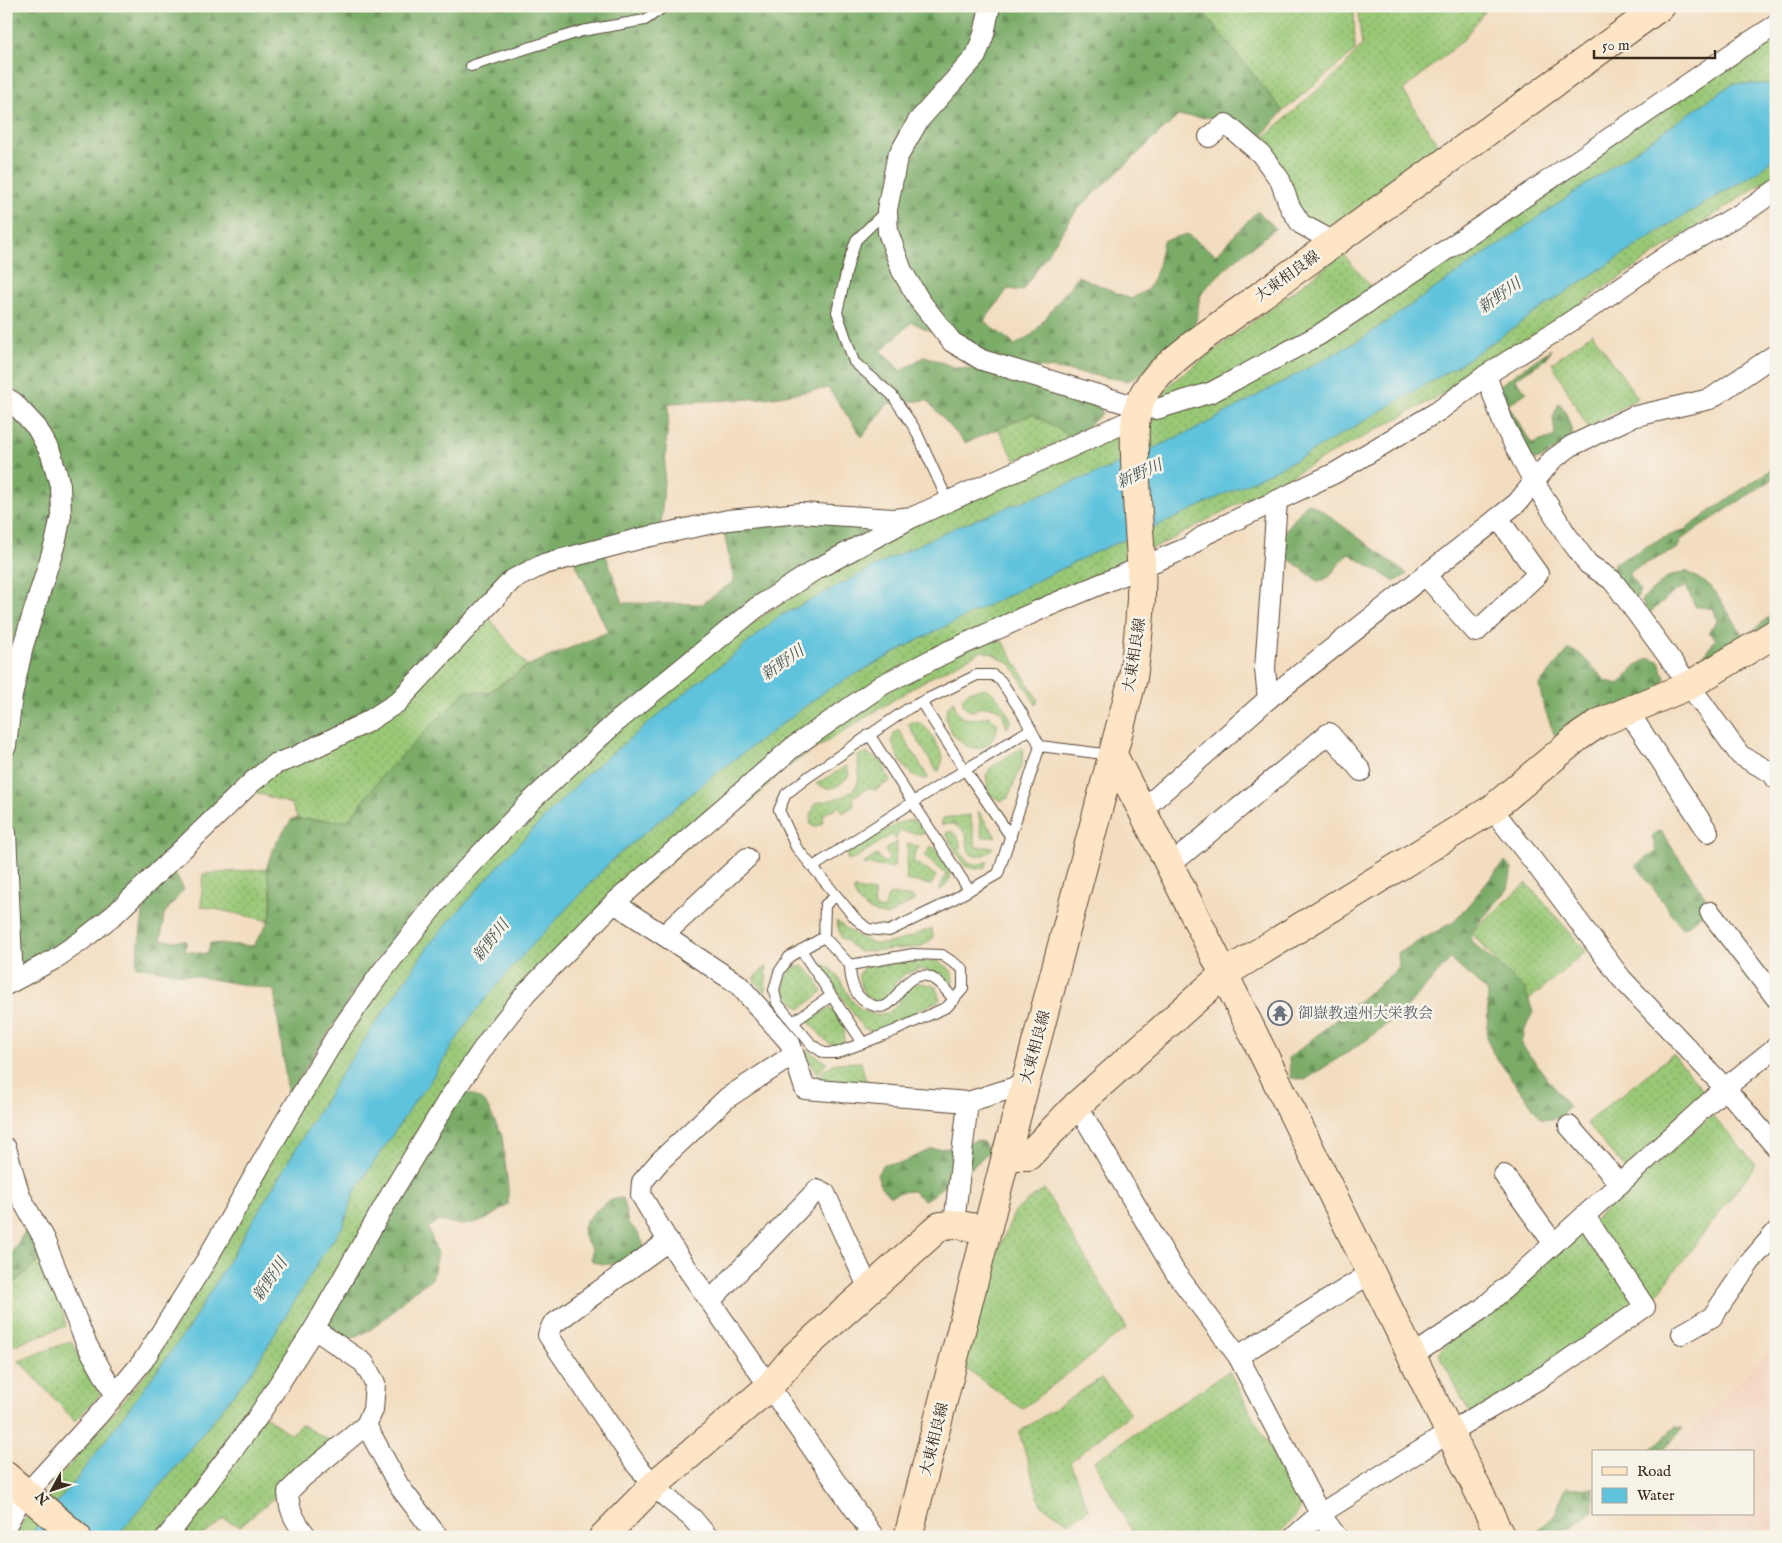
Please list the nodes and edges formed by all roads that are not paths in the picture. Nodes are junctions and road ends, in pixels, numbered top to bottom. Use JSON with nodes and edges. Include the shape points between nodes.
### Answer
{"nodes":[{"id":1,"x":665,"y":6,"type":"edge"},
{"id":2,"x":990,"y":6,"type":"edge"},
{"id":3,"x":1661,"y":6,"type":"edge"},
{"id":4,"x":1776,"y":25,"type":"edge"},
{"id":5,"x":471,"y":66,"type":"dead end"},
{"id":6,"x":1209,"y":136,"type":"dead end"},
{"id":7,"x":1776,"y":190,"type":"edge"},
{"id":8,"x":887,"y":210,"type":"junction"},
{"id":9,"x":1334,"y":242,"type":"junction"},
{"id":10,"x":1776,"y":354,"type":"edge"},
{"id":11,"x":1486,"y":375,"type":"junction"},
{"id":12,"x":6,"y":398,"type":"edge"},
{"id":13,"x":1136,"y":418,"type":"junction"},
{"id":14,"x":1534,"y":482,"type":"junction"},
{"id":15,"x":948,"y":501,"type":"junction"},
{"id":16,"x":1277,"y":501,"type":"junction"},
{"id":17,"x":913,"y":517,"type":"junction"},
{"id":18,"x":1498,"y":518,"type":"junction"},
{"id":19,"x":1141,"y":564,"type":"junction"},
{"id":20,"x":1425,"y":575,"type":"junction"},
{"id":21,"x":1776,"y":633,"type":"edge"},
{"id":22,"x":1690,"y":685,"type":"junction"},
{"id":23,"x":1268,"y":698,"type":"junction"},
{"id":24,"x":921,"y":702,"type":"junction"},
{"id":25,"x":1628,"y":711,"type":"junction"},
{"id":26,"x":1031,"y":729,"type":"junction"},
{"id":27,"x":869,"y":734,"type":"junction"},
{"id":28,"x":7,"y":740,"type":"edge"},
{"id":29,"x":1040,"y":746,"type":"junction"},
{"id":30,"x":1112,"y":755,"type":"junction"},
{"id":31,"x":965,"y":770,"type":"junction"},
{"id":32,"x":1361,"y":772,"type":"dead end"},
{"id":33,"x":1776,"y":779,"type":"edge"},
{"id":34,"x":913,"y":802,"type":"junction"},
{"id":35,"x":1492,"y":809,"type":"junction"},
{"id":36,"x":1142,"y":810,"type":"junction"},
{"id":37,"x":1708,"y":832,"type":"dead end"},
{"id":38,"x":6,"y":833,"type":"edge"},
{"id":39,"x":1011,"y":837,"type":"junction"},
{"id":40,"x":747,"y":858,"type":"dead end"},
{"id":41,"x":1169,"y":866,"type":"junction"},
{"id":42,"x":813,"y":867,"type":"junction"},
{"id":43,"x":969,"y":890,"type":"junction"},
{"id":44,"x":836,"y":896,"type":"junction"},
{"id":45,"x":614,"y":903,"type":"junction"},
{"id":46,"x":1710,"y":912,"type":"dead end"},
{"id":47,"x":664,"y":935,"type":"junction"},
{"id":48,"x":824,"y":936,"type":"junction"},
{"id":49,"x":801,"y":950,"type":"junction"},
{"id":50,"x":850,"y":964,"type":"junction"},
{"id":51,"x":1224,"y":974,"type":"junction"},
{"id":52,"x":10,"y":983,"type":"edge"},
{"id":53,"x":831,"y":996,"type":"junction"},
{"id":54,"x":1776,"y":998,"type":"edge"},
{"id":55,"x":954,"y":1000,"type":"junction"},
{"id":56,"x":793,"y":1022,"type":"junction"},
{"id":57,"x":863,"y":1043,"type":"junction"},
{"id":58,"x":1776,"y":1047,"type":"edge"},
{"id":59,"x":794,"y":1055,"type":"junction"},
{"id":60,"x":1026,"y":1084,"type":"junction"},
{"id":61,"x":1725,"y":1088,"type":"junction"},
{"id":62,"x":968,"y":1102,"type":"junction"},
{"id":63,"x":1077,"y":1105,"type":"junction"},
{"id":64,"x":1569,"y":1126,"type":"dead end"},
{"id":65,"x":1776,"y":1147,"type":"edge"},
{"id":66,"x":6,"y":1148,"type":"edge"},
{"id":67,"x":1006,"y":1156,"type":"junction"},
{"id":68,"x":1504,"y":1175,"type":"dead end"},
{"id":69,"x":1620,"y":1184,"type":"junction"},
{"id":70,"x":1585,"y":1216,"type":"junction"},
{"id":71,"x":954,"y":1224,"type":"junction"},
{"id":72,"x":987,"y":1230,"type":"junction"},
{"id":73,"x":1776,"y":1232,"type":"edge"},
{"id":74,"x":668,"y":1241,"type":"junction"},
{"id":75,"x":1554,"y":1244,"type":"junction"},
{"id":76,"x":1371,"y":1273,"type":"junction"},
{"id":77,"x":869,"y":1289,"type":"junction"},
{"id":78,"x":710,"y":1301,"type":"junction"},
{"id":79,"x":314,"y":1329,"type":"junction"},
{"id":80,"x":1682,"y":1334,"type":"dead end"},
{"id":81,"x":1238,"y":1356,"type":"junction"},
{"id":82,"x":1412,"y":1356,"type":"junction"},
{"id":83,"x":769,"y":1387,"type":"junction"},
{"id":84,"x":115,"y":1395,"type":"junction"},
{"id":85,"x":366,"y":1425,"type":"junction"},
{"id":86,"x":1450,"y":1432,"type":"junction"},
{"id":87,"x":654,"y":1485,"type":"junction"},
{"id":88,"x":23,"y":1489,"type":"edge"},
{"id":89,"x":1320,"y":1514,"type":"junction"},
{"id":90,"x":6,"y":1526,"type":"edge"},
{"id":91,"x":77,"y":1537,"type":"edge"},
{"id":92,"x":167,"y":1537,"type":"edge"},
{"id":93,"x":307,"y":1537,"type":"edge"},
{"id":94,"x":438,"y":1537,"type":"edge"},
{"id":95,"x":603,"y":1537,"type":"edge"},
{"id":96,"x":708,"y":1537,"type":"edge"},
{"id":97,"x":874,"y":1537,"type":"edge"},
{"id":98,"x":908,"y":1537,"type":"edge"},
{"id":99,"x":1294,"y":1537,"type":"edge"},
{"id":100,"x":1337,"y":1537,"type":"edge"},
{"id":101,"x":1501,"y":1537,"type":"edge"}],
"edges":[{"from":1,"to":5,"type":"lane","via":[[645,20],[582,31]]},
{"from":2,"to":8,"type":"street","via":[[976,56],[918,121],[897,158]]},
{"from":3,"to":9,"type":"street","name":"大東相良線"},
{"from":4,"to":13,"type":"street","via":[[1501,214],[1319,334],[1212,392]]},
{"from":6,"to":9,"type":"street","via":[[1226,124],[1261,154],[1280,180],[1301,224]]},
{"from":7,"to":11,"type":"street","via":[[1665,257]]},
{"from":8,"to":13,"type":"street","via":[[888,232],[902,271],[920,301],[952,342],[982,360]]},
{"from":8,"to":15,"type":"lane","via":[[856,240],[837,312],[854,362],[892,395],[915,429]]},
{"from":9,"to":13,"type":"street","name":"大東相良線","via":[[1166,366],[1150,384]]},
{"from":10,"to":14,"type":"street","via":[[1710,399],[1632,417],[1571,446],[1552,460]]},
{"from":11,"to":14,"type":"street","via":[[1504,425]]},
{"from":11,"to":16,"type":"street","via":[[1440,410],[1392,439],[1335,473]]},
{"from":12,"to":28,"type":"street","via":[[37,428],[51,454],[60,485],[61,515],[23,646]]},
{"from":13,"to":15,"type":"street"},
{"from":13,"to":19,"type":"street","name":"大東相良線","via":[[1136,500]]},
{"from":14,"to":18,"type":"street","via":[[1517,503]]},
{"from":14,"to":22,"type":"street","via":[[1588,564],[1612,580]]},
{"from":15,"to":17,"type":"street"},
{"from":16,"to":19,"type":"street","via":[[1206,534],[1187,548]]},
{"from":16,"to":23,"type":"street","via":[[1265,669]]},
{"from":17,"to":52,"type":"street","via":[[893,519],[801,513],[728,520],[544,564],[512,580],[398,702],[368,722],[275,764],[252,782],[115,914],[53,960]]},
{"from":17,"to":84,"type":"street","via":[[815,570],[756,608],[614,723],[530,802],[449,886],[380,974],[338,1035],[208,1260],[143,1361]]},
{"from":18,"to":20,"type":"street"},
{"from":18,"to":20,"type":"street","via":[[1538,574],[1476,632]]},
{"from":19,"to":30,"type":"street","name":"大東相良線","via":[[1140,628],[1133,678]]},
{"from":19,"to":45,"type":"street","via":[[882,685],[792,748]]},
{"from":20,"to":23,"type":"street"},
{"from":21,"to":22,"type":"street"},
{"from":22,"to":25,"type":"street"},
{"from":22,"to":33,"type":"street","via":[[1740,755],[1772,773]]},
{"from":23,"to":36,"type":"street"},
{"from":24,"to":26,"type":"lane","via":[[977,675],[993,675],[1001,681]]},
{"from":24,"to":27,"type":"lane"},
{"from":24,"to":31,"type":"lane"},
{"from":25,"to":35,"type":"street","via":[[1599,723],[1577,738]]},
{"from":25,"to":37,"type":"street"},
{"from":26,"to":29,"type":"lane"},
{"from":26,"to":31,"type":"lane"},
{"from":27,"to":34,"type":"lane"},
{"from":27,"to":42,"type":"lane","via":[[786,794],[779,810],[796,847]]},
{"from":29,"to":30,"type":"lane"},
{"from":29,"to":39,"type":"lane"},
{"from":30,"to":36,"type":"street"},
{"from":30,"to":60,"type":"street","name":"大東相良線"},
{"from":31,"to":34,"type":"lane"},
{"from":31,"to":39,"type":"lane"},
{"from":32,"to":41,"type":"street","via":[[1329,733]]},
{"from":34,"to":42,"type":"lane"},
{"from":34,"to":43,"type":"lane"},
{"from":35,"to":51,"type":"street"},
{"from":35,"to":61,"type":"street","via":[[1621,978]]},
{"from":36,"to":41,"type":"street"},
{"from":38,"to":52,"type":"street"},
{"from":39,"to":43,"type":"lane","via":[[998,874]]},
{"from":40,"to":47,"type":"street"},
{"from":41,"to":51,"type":"street"},
{"from":42,"to":44,"type":"lane"},
{"from":43,"to":44,"type":"lane","via":[[888,931],[868,929]]},
{"from":44,"to":48,"type":"lane","via":[[824,905]]},
{"from":45,"to":47,"type":"street"},
{"from":45,"to":79,"type":"street","via":[[526,994],[489,1040],[391,1194]]},
{"from":46,"to":54,"type":"street"},
{"from":47,"to":59,"type":"street","via":[[738,984],[790,1043]]},
{"from":48,"to":49,"type":"lane"},
{"from":48,"to":50,"type":"lane"},
{"from":49,"to":53,"type":"lane"},
{"from":49,"to":56,"type":"lane","via":[[789,957],[779,972],[774,990],[778,1003]]},
{"from":50,"to":55,"type":"lane","via":[[913,954],[942,956],[963,969],[963,989]]},
{"from":50,"to":55,"type":"lane","via":[[850,978],[865,1003],[881,1008],[896,999],[910,980],[922,975],[942,985]]},
{"from":51,"to":63,"type":"street"},
{"from":51,"to":76,"type":"street"},
{"from":53,"to":56,"type":"lane"},
{"from":53,"to":57,"type":"lane"},
{"from":55,"to":57,"type":"lane","via":[[947,1007]]},
{"from":56,"to":57,"type":"lane","via":[[824,1054]]},
{"from":58,"to":61,"type":"street"},
{"from":59,"to":62,"type":"street","via":[[805,1089]]},
{"from":59,"to":74,"type":"street","via":[[727,1098],[642,1182],[641,1195]]},
{"from":60,"to":62,"type":"street"},
{"from":60,"to":67,"type":"street","name":"大東相良線"},
{"from":61,"to":65,"type":"street"},
{"from":61,"to":69,"type":"street"},
{"from":62,"to":71,"type":"street"},
{"from":63,"to":67,"type":"street","via":[[1028,1156]]},
{"from":63,"to":81,"type":"street","via":[[1175,1272]]},
{"from":64,"to":69,"type":"street"},
{"from":66,"to":84,"type":"street","via":[[20,1196],[44,1239],[86,1343]]},
{"from":67,"to":72,"type":"street","name":"大東相良線"},
{"from":68,"to":75,"type":"street"},
{"from":69,"to":70,"type":"street"},
{"from":70,"to":75,"type":"street"},
{"from":70,"to":86,"type":"street","via":[[1645,1306],[1549,1372]]},
{"from":71,"to":72,"type":"street"},
{"from":71,"to":77,"type":"street","via":[[940,1226]]},
{"from":72,"to":98,"type":"street","name":"大東相良線"},
{"from":73,"to":80,"type":"street","via":[[1750,1262],[1712,1317]]},
{"from":74,"to":78,"type":"street"},
{"from":74,"to":87,"type":"street","via":[[552,1325],[548,1335]]},
{"from":75,"to":82,"type":"street","via":[[1477,1312]]},
{"from":76,"to":81,"type":"street"},
{"from":76,"to":82,"type":"street"},
{"from":77,"to":78,"type":"street","via":[[826,1193],[817,1190]]},
{"from":77,"to":83,"type":"street","via":[[794,1357]]},
{"from":78,"to":83,"type":"street"},
{"from":79,"to":85,"type":"street","via":[[364,1363],[375,1383],[373,1410]]},
{"from":79,"to":92,"type":"street","via":[[257,1418]]},
{"from":81,"to":89,"type":"street"},
{"from":82,"to":86,"type":"street"},
{"from":83,"to":87,"type":"street"},
{"from":83,"to":97,"type":"street"},
{"from":84,"to":88,"type":"street"},
{"from":85,"to":93,"type":"street","via":[[288,1492],[288,1506]]},
{"from":85,"to":94,"type":"street","via":[[399,1486]]},
{"from":86,"to":89,"type":"street"},
{"from":86,"to":101,"type":"street"},
{"from":87,"to":95,"type":"street"},
{"from":87,"to":96,"type":"street","via":[[692,1518]]},
{"from":88,"to":90,"type":"street"},
{"from":88,"to":91,"type":"street"},
{"from":89,"to":99,"type":"street"},
{"from":89,"to":100,"type":"street"}]}
